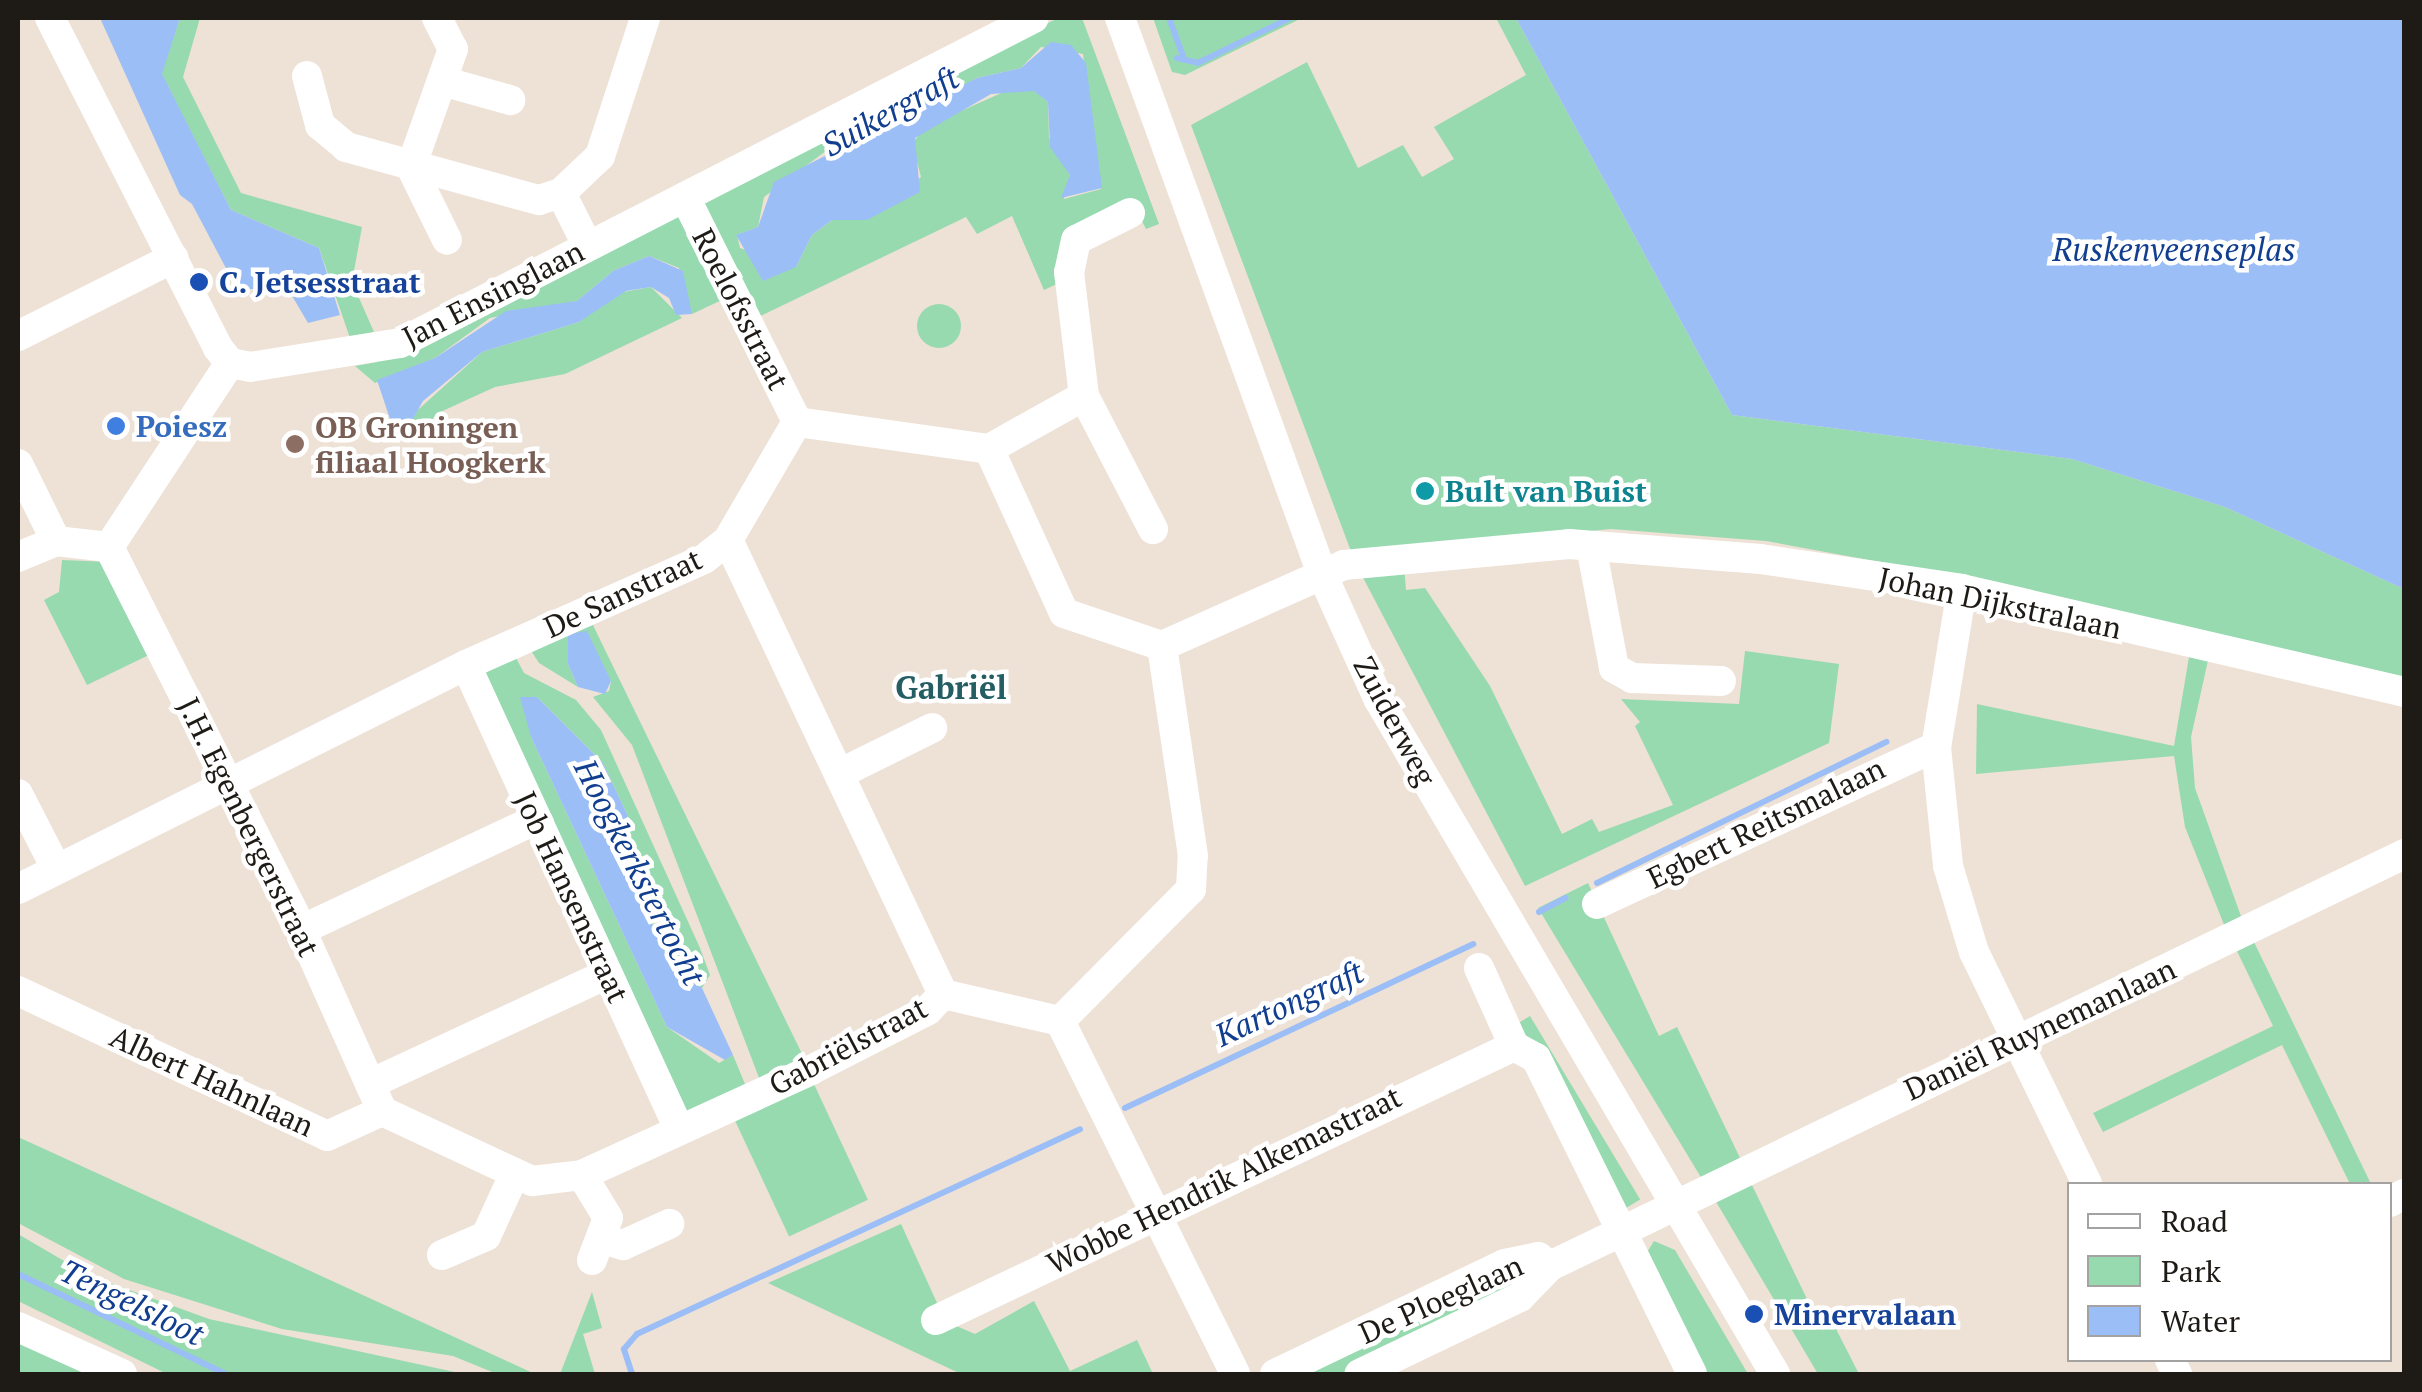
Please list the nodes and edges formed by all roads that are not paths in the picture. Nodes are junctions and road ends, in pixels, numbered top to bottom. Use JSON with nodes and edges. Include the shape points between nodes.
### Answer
{"nodes":[{"id":1,"x":50,"y":18,"type":"edge"},
{"id":2,"x":436,"y":18,"type":"edge"},
{"id":3,"x":644,"y":18,"type":"edge"},
{"id":4,"x":1034,"y":18,"type":"edge"},
{"id":5,"x":1120,"y":18,"type":"edge"},
{"id":6,"x":307,"y":76,"type":"dead end"},
{"id":7,"x":442,"y":81,"type":"junction"},
{"id":8,"x":510,"y":100,"type":"dead end"},
{"id":9,"x":412,"y":167,"type":"junction"},
{"id":10,"x":561,"y":194,"type":"junction"},
{"id":11,"x":685,"y":197,"type":"junction"},
{"id":12,"x":1130,"y":213,"type":"dead end"},
{"id":13,"x":447,"y":240,"type":"dead end"},
{"id":14,"x":587,"y":245,"type":"junction"},
{"id":15,"x":173,"y":258,"type":"junction"},
{"id":16,"x":18,"y":336,"type":"edge"},
{"id":17,"x":230,"y":364,"type":"junction"},
{"id":18,"x":1084,"y":396,"type":"junction"},
{"id":19,"x":797,"y":422,"type":"junction"},
{"id":20,"x":989,"y":449,"type":"junction"},
{"id":21,"x":18,"y":464,"type":"edge"},
{"id":22,"x":1153,"y":529,"type":"dead end"},
{"id":23,"x":728,"y":540,"type":"junction"},
{"id":24,"x":56,"y":541,"type":"junction"},
{"id":25,"x":109,"y":546,"type":"junction"},
{"id":26,"x":1591,"y":546,"type":"junction"},
{"id":27,"x":18,"y":557,"type":"edge"},
{"id":28,"x":1322,"y":574,"type":"junction"},
{"id":29,"x":1962,"y":590,"type":"junction"},
{"id":30,"x":1162,"y":646,"type":"junction"},
{"id":31,"x":466,"y":665,"type":"junction"},
{"id":32,"x":1721,"y":681,"type":"dead end"},
{"id":33,"x":2404,"y":692,"type":"edge"},
{"id":34,"x":932,"y":728,"type":"dead end"},
{"id":35,"x":1936,"y":747,"type":"junction"},
{"id":36,"x":839,"y":774,"type":"junction"},
{"id":37,"x":230,"y":782,"type":"junction"},
{"id":38,"x":18,"y":794,"type":"edge"},
{"id":39,"x":534,"y":820,"type":"junction"},
{"id":40,"x":2404,"y":854,"type":"edge"},
{"id":41,"x":56,"y":868,"type":"junction"},
{"id":42,"x":18,"y":889,"type":"edge"},
{"id":43,"x":1597,"y":904,"type":"dead end"},
{"id":44,"x":302,"y":930,"type":"junction"},
{"id":45,"x":1479,"y":968,"type":"dead end"},
{"id":46,"x":607,"y":974,"type":"junction"},
{"id":47,"x":18,"y":992,"type":"edge"},
{"id":48,"x":943,"y":994,"type":"junction"},
{"id":49,"x":1060,"y":1021,"type":"junction"},
{"id":50,"x":2014,"y":1038,"type":"junction"},
{"id":51,"x":1514,"y":1046,"type":"junction"},
{"id":52,"x":376,"y":1097,"type":"junction"},
{"id":53,"x":679,"y":1129,"type":"junction"},
{"id":54,"x":515,"y":1173,"type":"junction"},
{"id":55,"x":582,"y":1176,"type":"junction"},
{"id":56,"x":2085,"y":1182,"type":"edge"},
{"id":57,"x":1676,"y":1206,"type":"junction"},
{"id":58,"x":1152,"y":1213,"type":"junction"},
{"id":59,"x":669,"y":1224,"type":"dead end"},
{"id":60,"x":1625,"y":1233,"type":"junction"},
{"id":61,"x":442,"y":1255,"type":"dead end"},
{"id":62,"x":1550,"y":1266,"type":"junction"},
{"id":63,"x":936,"y":1320,"type":"dead end"},
{"id":64,"x":18,"y":1327,"type":"edge"},
{"id":65,"x":122,"y":1374,"type":"edge"},
{"id":66,"x":1235,"y":1374,"type":"edge"},
{"id":67,"x":1275,"y":1374,"type":"edge"},
{"id":68,"x":1359,"y":1374,"type":"edge"},
{"id":69,"x":1692,"y":1374,"type":"edge"},
{"id":70,"x":1774,"y":1374,"type":"edge"}],
"edges":[{"from":1,"to":15,"type":"street"},
{"from":2,"to":7,"type":"street","via":[[453,49]]},
{"from":3,"to":10,"type":"street","via":[[600,156]]},
{"from":4,"to":11,"type":"street","name":"Jan Ensinglaan"},
{"from":5,"to":28,"type":"street","name":"Zuiderweg"},
{"from":6,"to":9,"type":"street","via":[[320,126],[346,147]]},
{"from":7,"to":8,"type":"street"},
{"from":7,"to":9,"type":"street"},
{"from":9,"to":10,"type":"street","via":[[516,198]]},
{"from":9,"to":13,"type":"street"},
{"from":10,"to":14,"type":"street"},
{"from":11,"to":14,"type":"street","name":"Jan Ensinglaan"},
{"from":11,"to":19,"type":"street","name":"Roelofsstraat"},
{"from":12,"to":18,"type":"street","via":[[1076,240],[1070,254]]},
{"from":14,"to":17,"type":"street","name":"Jan Ensinglaan","via":[[389,346]]},
{"from":15,"to":16,"type":"street"},
{"from":15,"to":17,"type":"street"},
{"from":17,"to":25,"type":"street"},
{"from":18,"to":20,"type":"street"},
{"from":18,"to":22,"type":"street"},
{"from":19,"to":20,"type":"street"},
{"from":19,"to":23,"type":"street","name":"De Sanstraat"},
{"from":20,"to":30,"type":"street","via":[[1064,612]]},
{"from":21,"to":24,"type":"street"},
{"from":23,"to":31,"type":"street","name":"De Sanstraat","via":[[704,559]]},
{"from":23,"to":36,"type":"street"},
{"from":24,"to":25,"type":"street"},
{"from":24,"to":27,"type":"street"},
{"from":25,"to":37,"type":"street","name":"J.H. Egenbergerstraat"},
{"from":26,"to":28,"type":"street","name":"Johan Dijkstralaan","via":[[1376,557]]},
{"from":26,"to":29,"type":"street","name":"Johan Dijkstralaan","via":[[1760,559]]},
{"from":26,"to":32,"type":"street","via":[[1614,668],[1632,678]]},
{"from":28,"to":30,"type":"street"},
{"from":28,"to":57,"type":"street","name":"Zuiderweg","via":[[1379,700]]},
{"from":29,"to":33,"type":"street","name":"Johan Dijkstralaan"},
{"from":29,"to":35,"type":"street"},
{"from":30,"to":49,"type":"street","via":[[1193,856],[1190,889]]},
{"from":31,"to":37,"type":"street","name":"De Sanstraat"},
{"from":31,"to":39,"type":"street","name":"Job Hansenstraat"},
{"from":34,"to":36,"type":"street"},
{"from":35,"to":43,"type":"street","name":"Egbert Reitsmalaan"},
{"from":35,"to":50,"type":"street","via":[[1960,911]]},
{"from":36,"to":48,"type":"street"},
{"from":37,"to":41,"type":"street","name":"De Sanstraat"},
{"from":37,"to":44,"type":"street","name":"J.H. Egenbergerstraat"},
{"from":38,"to":41,"type":"street"},
{"from":39,"to":44,"type":"street"},
{"from":39,"to":46,"type":"street","name":"Job Hansenstraat"},
{"from":40,"to":50,"type":"street","name":"Daniël Ruynemanlaan"},
{"from":41,"to":42,"type":"street","name":"De Sanstraat"},
{"from":44,"to":52,"type":"street","name":"J.H. Egenbergerstraat"},
{"from":45,"to":51,"type":"street"},
{"from":46,"to":52,"type":"street","name":"Albert Hahnlaan"},
{"from":46,"to":53,"type":"street","name":"Job Hansenstraat"},
{"from":47,"to":52,"type":"street","name":"Albert Hahnlaan","via":[[327,1136]]},
{"from":48,"to":49,"type":"street","name":"Gabriëlstraat"},
{"from":48,"to":53,"type":"street","name":"Gabriëlstraat","via":[[928,1010]]},
{"from":49,"to":58,"type":"street"},
{"from":50,"to":56,"type":"street"},
{"from":50,"to":57,"type":"street","name":"Daniël Ruynemanlaan"},
{"from":51,"to":58,"type":"street","name":"Wobbe Hendrik Alkemastraat"},
{"from":51,"to":60,"type":"street","via":[[1536,1058]]},
{"from":52,"to":54,"type":"street"},
{"from":53,"to":55,"type":"street","name":"Gabriëlstraat"},
{"from":54,"to":55,"type":"street","via":[[545,1184]]},
{"from":54,"to":61,"type":"street","via":[[486,1236]]},
{"from":55,"to":59,"type":"street","via":[[608,1218],[597,1250]]},
{"from":57,"to":60,"type":"street","name":"De Ploeglaan"},
{"from":57,"to":70,"type":"street","name":"Zuiderweg"},
{"from":58,"to":63,"type":"street","name":"Wobbe Hendrik Alkemastraat"},
{"from":58,"to":66,"type":"street"},
{"from":60,"to":62,"type":"street","name":"De Ploeglaan"},
{"from":60,"to":69,"type":"street"},
{"from":62,"to":67,"type":"street","name":"De Ploeglaan","via":[[1538,1258],[1505,1264]]},
{"from":62,"to":68,"type":"street","name":"De Ploeglaan","via":[[1520,1297]]},
{"from":64,"to":65,"type":"street"}]}
